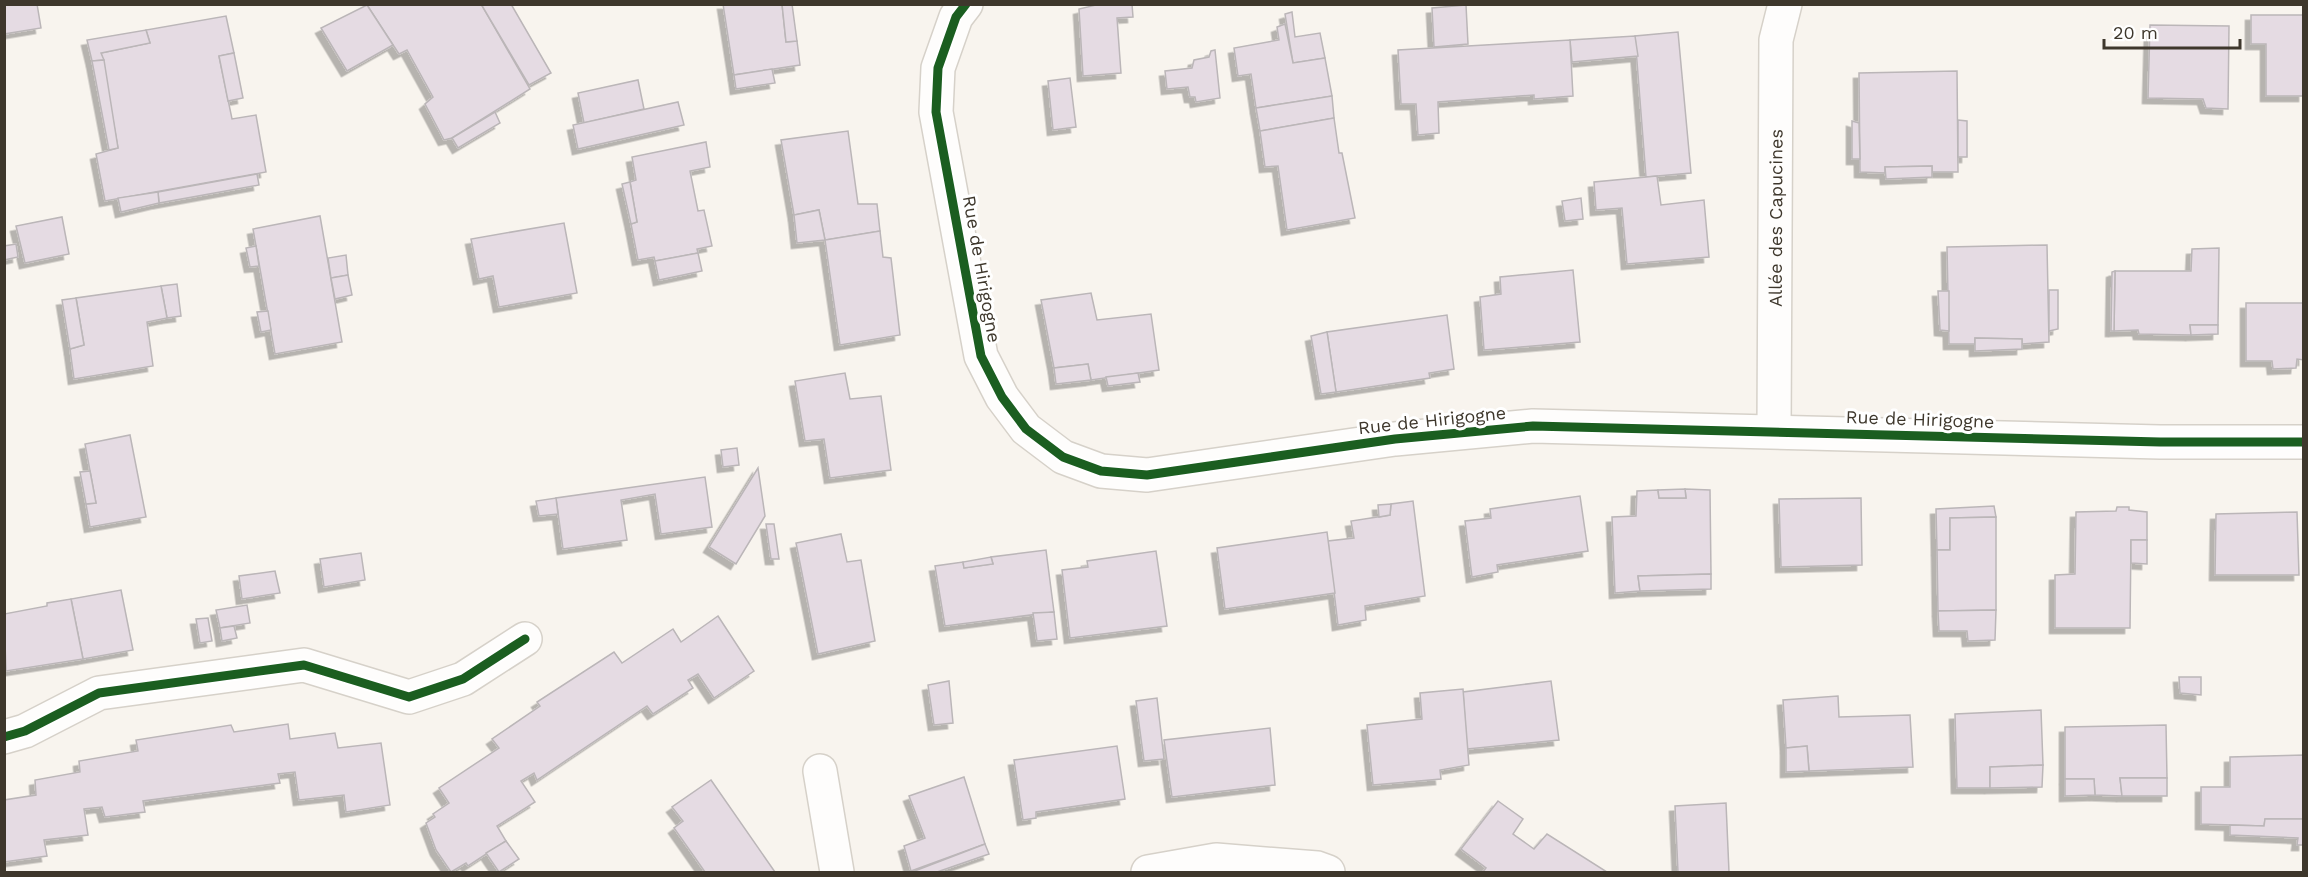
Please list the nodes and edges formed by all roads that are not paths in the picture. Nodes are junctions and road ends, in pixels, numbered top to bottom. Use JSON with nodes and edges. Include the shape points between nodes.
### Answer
{"nodes":[{"id":1,"x":966,"y":4,"type":"edge"},
{"id":2,"x":1785,"y":4,"type":"edge"},
{"id":3,"x":1774,"y":431,"type":"junction"},
{"id":4,"x":2304,"y":442,"type":"edge"},
{"id":5,"x":525,"y":639,"type":"dead end"},
{"id":6,"x":4,"y":737,"type":"edge"},
{"id":7,"x":820,"y":771,"type":"dead end"},
{"id":8,"x":837,"y":873,"type":"edge"},
{"id":9,"x":1148,"y":873,"type":"edge"},
{"id":10,"x":1328,"y":873,"type":"edge"}],
"edges":[{"from":1,"to":3,"type":"street","name":"Rue de Hirigogne","via":[[956,18],[938,68],[936,112],[981,356],[1002,397],[1026,429],[1063,457],[1101,471],[1147,475],[1395,439],[1533,426]]},
{"from":2,"to":3,"type":"street","name":"Allée des Capucines","via":[[1776,40]]},
{"from":3,"to":4,"type":"street","name":"Rue de Hirigogne"},
{"from":5,"to":6,"type":"street","via":[[463,679],[409,697],[304,665],[99,693],[25,731]]},
{"from":7,"to":8,"type":"street"},
{"from":9,"to":10,"type":"street","via":[[1216,860],[1317,868]]}]}
